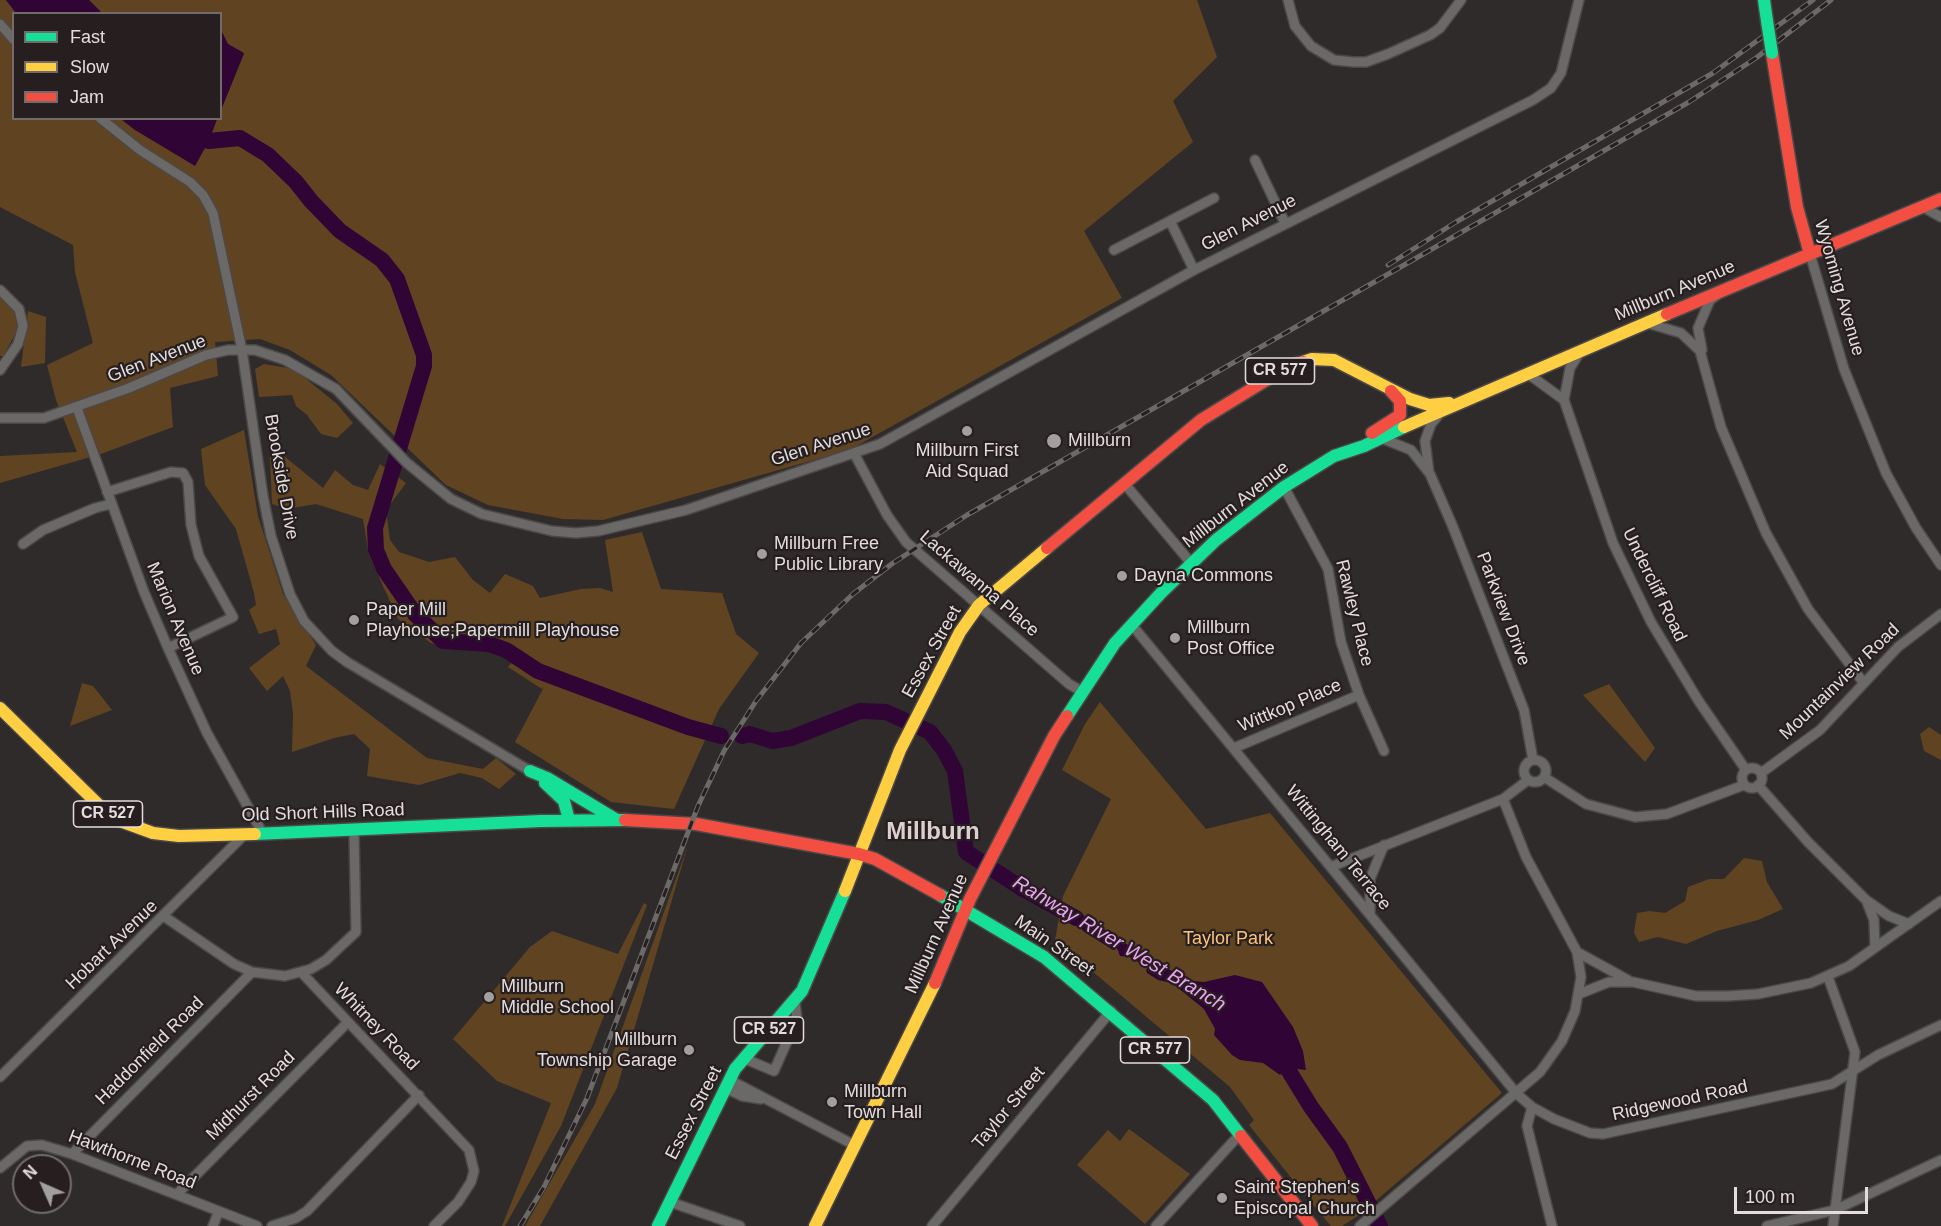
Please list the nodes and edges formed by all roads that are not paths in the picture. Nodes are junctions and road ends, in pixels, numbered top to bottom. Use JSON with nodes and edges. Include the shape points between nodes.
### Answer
{"nodes":[{"id":1,"x":1288,"y":0,"type":"edge"},
{"id":2,"x":1461,"y":0,"type":"edge"},
{"id":3,"x":1579,"y":0,"type":"edge"},
{"id":4,"x":1764,"y":0,"type":"edge"},
{"id":5,"x":0,"y":24,"type":"edge"},
{"id":6,"x":12,"y":38,"type":"edge"},
{"id":7,"x":102,"y":120,"type":"edge"},
{"id":8,"x":1255,"y":160,"type":"dead end"},
{"id":9,"x":1214,"y":198,"type":"dead end"},
{"id":10,"x":1941,"y":199,"type":"edge"},
{"id":11,"x":1923,"y":207,"type":"junction"},
{"id":12,"x":1941,"y":217,"type":"edge"},
{"id":13,"x":1170,"y":220,"type":"junction"},
{"id":14,"x":1285,"y":223,"type":"junction"},
{"id":15,"x":1114,"y":250,"type":"dead end"},
{"id":16,"x":1810,"y":254,"type":"junction"},
{"id":17,"x":1194,"y":270,"type":"junction"},
{"id":18,"x":0,"y":290,"type":"edge"},
{"id":19,"x":1722,"y":292,"type":"junction"},
{"id":20,"x":1647,"y":323,"type":"junction"},
{"id":21,"x":242,"y":350,"type":"junction"},
{"id":22,"x":1581,"y":351,"type":"junction"},
{"id":23,"x":1703,"y":358,"type":"junction"},
{"id":24,"x":0,"y":370,"type":"edge"},
{"id":25,"x":1527,"y":373,"type":"junction"},
{"id":26,"x":1390,"y":390,"type":"junction"},
{"id":27,"x":1564,"y":400,"type":"junction"},
{"id":28,"x":1460,"y":401,"type":"junction"},
{"id":29,"x":77,"y":408,"type":"junction"},
{"id":30,"x":1442,"y":411,"type":"junction"},
{"id":31,"x":0,"y":418,"type":"edge"},
{"id":32,"x":1381,"y":438,"type":"junction"},
{"id":33,"x":855,"y":455,"type":"junction"},
{"id":34,"x":1334,"y":456,"type":"junction"},
{"id":35,"x":1430,"y":474,"type":"junction"},
{"id":36,"x":1124,"y":483,"type":"junction"},
{"id":37,"x":1284,"y":487,"type":"junction"},
{"id":38,"x":107,"y":492,"type":"junction"},
{"id":39,"x":111,"y":504,"type":"junction"},
{"id":40,"x":23,"y":544,"type":"dead end"},
{"id":41,"x":1191,"y":563,"type":"junction"},
{"id":42,"x":1941,"y":565,"type":"edge"},
{"id":43,"x":979,"y":605,"type":"junction"},
{"id":44,"x":1941,"y":614,"type":"edge"},
{"id":45,"x":1132,"y":625,"type":"junction"},
{"id":46,"x":168,"y":648,"type":"junction"},
{"id":47,"x":1863,"y":682,"type":"junction"},
{"id":48,"x":1081,"y":691,"type":"junction"},
{"id":49,"x":1359,"y":695,"type":"junction"},
{"id":50,"x":2,"y":715,"type":"edge"},
{"id":51,"x":1233,"y":748,"type":"junction"},
{"id":52,"x":1384,"y":751,"type":"dead end"},
{"id":53,"x":1533,"y":760,"type":"junction"},
{"id":54,"x":1746,"y":770,"type":"junction"},
{"id":55,"x":530,"y":771,"type":"junction"},
{"id":56,"x":1761,"y":773,"type":"junction"},
{"id":57,"x":1544,"y":777,"type":"junction"},
{"id":58,"x":1528,"y":780,"type":"junction"},
{"id":59,"x":1744,"y":785,"type":"junction"},
{"id":60,"x":1758,"y":785,"type":"junction"},
{"id":61,"x":575,"y":795,"type":"junction"},
{"id":62,"x":1503,"y":800,"type":"junction"},
{"id":63,"x":615,"y":819,"type":"junction"},
{"id":64,"x":575,"y":820,"type":"junction"},
{"id":65,"x":696,"y":824,"type":"joint"},
{"id":66,"x":354,"y":831,"type":"junction"},
{"id":67,"x":245,"y":834,"type":"junction"},
{"id":68,"x":263,"y":834,"type":"junction"},
{"id":69,"x":1384,"y":845,"type":"junction"},
{"id":70,"x":859,"y":854,"type":"junction"},
{"id":71,"x":1333,"y":866,"type":"junction"},
{"id":72,"x":1866,"y":900,"type":"junction"},
{"id":73,"x":1941,"y":901,"type":"edge"},
{"id":74,"x":966,"y":909,"type":"junction"},
{"id":75,"x":1370,"y":913,"type":"junction"},
{"id":76,"x":165,"y":917,"type":"junction"},
{"id":77,"x":1909,"y":924,"type":"junction"},
{"id":78,"x":1875,"y":947,"type":"junction"},
{"id":79,"x":1577,"y":952,"type":"junction"},
{"id":80,"x":252,"y":972,"type":"junction"},
{"id":81,"x":301,"y":972,"type":"junction"},
{"id":82,"x":1828,"y":977,"type":"junction"},
{"id":83,"x":1633,"y":982,"type":"junction"},
{"id":84,"x":1579,"y":994,"type":"junction"},
{"id":85,"x":795,"y":1002,"type":"junction"},
{"id":86,"x":1111,"y":1011,"type":"junction"},
{"id":87,"x":348,"y":1022,"type":"junction"},
{"id":88,"x":1941,"y":1024,"type":"edge"},
{"id":89,"x":743,"y":1058,"type":"junction"},
{"id":90,"x":1853,"y":1071,"type":"junction"},
{"id":91,"x":0,"y":1077,"type":"edge"},
{"id":92,"x":727,"y":1084,"type":"junction"},
{"id":93,"x":1518,"y":1094,"type":"junction"},
{"id":94,"x":419,"y":1095,"type":"junction"},
{"id":95,"x":1532,"y":1107,"type":"junction"},
{"id":96,"x":1240,"y":1134,"type":"junction"},
{"id":97,"x":854,"y":1145,"type":"junction"},
{"id":98,"x":17,"y":1154,"type":"edge"},
{"id":99,"x":72,"y":1154,"type":"junction"},
{"id":100,"x":12,"y":1158,"type":"edge"},
{"id":101,"x":1941,"y":1160,"type":"edge"},
{"id":102,"x":0,"y":1168,"type":"edge"},
{"id":103,"x":177,"y":1194,"type":"junction"},
{"id":104,"x":670,"y":1202,"type":"junction"},
{"id":105,"x":1835,"y":1210,"type":"junction"},
{"id":106,"x":218,"y":1213,"type":"junction"},
{"id":107,"x":1361,"y":1225,"type":"edge"},
{"id":108,"x":213,"y":1226,"type":"edge"},
{"id":109,"x":257,"y":1226,"type":"edge"},
{"id":110,"x":272,"y":1226,"type":"edge"},
{"id":111,"x":434,"y":1226,"type":"edge"},
{"id":112,"x":658,"y":1226,"type":"edge"},
{"id":113,"x":740,"y":1226,"type":"edge"},
{"id":114,"x":815,"y":1226,"type":"edge"},
{"id":115,"x":932,"y":1226,"type":"edge"},
{"id":116,"x":1156,"y":1226,"type":"edge"},
{"id":117,"x":1312,"y":1226,"type":"edge"},
{"id":118,"x":1552,"y":1226,"type":"edge"},
{"id":119,"x":1767,"y":1226,"type":"edge"},
{"id":120,"x":1833,"y":1226,"type":"edge"}],
"edges":[{"from":1,"to":2,"type":"street","via":[[1295,26],[1311,46],[1334,60],[1366,62],[1430,35]]},
{"from":3,"to":14,"type":"street","name":"Glen Avenue","via":[[1561,73],[1542,94]]},
{"from":4,"to":16,"type":"main road","name":"Wyoming Avenue","bridge":true,"via":[[1797,207]]},
{"from":5,"to":6,"type":"street"},
{"from":7,"to":21,"type":"street","name":"Brookside Drive","via":[[203,195],[218,227]]},
{"from":8,"to":14,"type":"street"},
{"from":9,"to":13,"type":"street"},
{"from":10,"to":11,"type":"main road","name":"Millburn Avenue"},
{"from":11,"to":12,"type":"street"},
{"from":11,"to":16,"type":"main road","name":"Millburn Avenue"},
{"from":13,"to":15,"type":"street"},
{"from":13,"to":17,"type":"street"},
{"from":14,"to":17,"type":"street","name":"Glen Avenue"},
{"from":16,"to":19,"type":"main road","name":"Millburn Avenue","number":"CR 577"},
{"from":16,"to":42,"type":"street","name":"Wyoming Avenue","via":[[1844,369],[1868,430],[1900,500]]},
{"from":17,"to":33,"type":"street","name":"Glen Avenue","via":[[925,421]]},
{"from":18,"to":24,"type":"street","via":[[19,309],[23,326],[18,344]]},
{"from":19,"to":20,"type":"main road","name":"Millburn Avenue","number":"CR 577"},
{"from":19,"to":23,"type":"street","via":[[1710,300],[1698,328]]},
{"from":20,"to":22,"type":"main road","name":"Millburn Avenue","number":"CR 577"},
{"from":20,"to":23,"type":"street","via":[[1672,328],[1686,336]]},
{"from":21,"to":29,"type":"street","name":"Glen Avenue","via":[[206,355]]},
{"from":21,"to":33,"type":"street","name":"Glen Avenue","via":[[255,350],[309,371],[336,389],[407,463],[452,499],[482,514],[552,531],[598,531],[686,510]]},
{"from":21,"to":55,"type":"street","name":"Brookside Drive","via":[[272,536],[290,594],[304,621],[347,662]]},
{"from":22,"to":25,"type":"main road","name":"Millburn Avenue","number":"CR 577"},
{"from":22,"to":27,"type":"street","name":"Undercliff Road","via":[[1570,368]]},
{"from":23,"to":47,"type":"street","via":[[1721,427],[1766,533],[1808,609]]},
{"from":25,"to":27,"type":"street"},
{"from":25,"to":28,"type":"main road","name":"Millburn Avenue","number":"CR 577"},
{"from":26,"to":28,"type":"main road","name":"Essex Street","number":"CR 577","via":[[1429,405]]},
{"from":26,"to":34,"type":"main road","via":[[1400,401],[1400,415]]},
{"from":26,"to":36,"type":"main road","name":"Essex Street","number":"CR 577","via":[[1334,360],[1298,363],[1201,420]]},
{"from":27,"to":54,"type":"street","name":"Undercliff Road","via":[[1613,543],[1651,622]]},
{"from":28,"to":30,"type":"main road","name":"Millburn Avenue","number":"CR 577"},
{"from":29,"to":31,"type":"street","name":"Glen Avenue","via":[[44,418]]},
{"from":29,"to":38,"type":"street","name":"Marion Avenue"},
{"from":30,"to":32,"type":"main road","name":"Millburn Avenue","number":"CR 577"},
{"from":30,"to":35,"type":"street","name":"Parkview Drive","via":[[1431,424],[1425,441]]},
{"from":32,"to":34,"type":"main road","name":"Millburn Avenue","number":"CR 577"},
{"from":32,"to":35,"type":"street","name":"Parkview Drive","via":[[1411,450]]},
{"from":33,"to":43,"type":"street","name":"Lackawanna Place","via":[[900,535]]},
{"from":34,"to":37,"type":"main road","name":"Millburn Avenue","number":"CR 577"},
{"from":35,"to":53,"type":"street","name":"Parkview Drive","via":[[1524,710]]},
{"from":36,"to":41,"type":"street"},
{"from":36,"to":43,"type":"main road","name":"Essex Street","number":"CR 577"},
{"from":37,"to":41,"type":"main road","name":"Millburn Avenue","number":"CR 577"},
{"from":37,"to":49,"type":"street","name":"Rawley Place","via":[[1328,569],[1341,642]]},
{"from":38,"to":39,"type":"street","name":"Marion Avenue"},
{"from":38,"to":46,"type":"street","via":[[171,472],[183,473],[188,482],[191,525],[199,556],[233,617]]},
{"from":39,"to":40,"type":"street","via":[[43,530]]},
{"from":39,"to":46,"type":"street","name":"Marion Avenue"},
{"from":41,"to":45,"type":"main road","name":"Millburn Avenue","number":"CR 577"},
{"from":43,"to":48,"type":"street","name":"Lackawanna Place"},
{"from":43,"to":70,"type":"main road","name":"Essex Street","number":"CR 577","via":[[960,632],[908,734]]},
{"from":44,"to":47,"type":"street","name":"Mountainview Road","via":[[1898,647]]},
{"from":45,"to":48,"type":"main road","name":"Millburn Avenue","number":"CR 577"},
{"from":45,"to":51,"type":"street","name":"Wittingham Terrace"},
{"from":46,"to":68,"type":"street","name":"Marion Avenue","via":[[207,733]]},
{"from":47,"to":56,"type":"street","name":"Mountainview Road","via":[[1820,730]]},
{"from":48,"to":74,"type":"main road","name":"Millburn Avenue","number":"CR 577"},
{"from":49,"to":51,"type":"street","name":"Wittkop Place"},
{"from":49,"to":52,"type":"street","name":"Rawley Place"},
{"from":50,"to":67,"type":"main road","name":"Old Short Hills Road","number":"CR 527","via":[[112,818],[153,834]]},
{"from":51,"to":71,"type":"street","name":"Wittingham Terrace"},
{"from":53,"to":57,"type":"street","via":[[1544,764]]},
{"from":53,"to":58,"type":"street","via":[[1525,767]]},
{"from":54,"to":56,"type":"street"},
{"from":54,"to":59,"type":"street","via":[[1742,776]]},
{"from":55,"to":61,"type":"main road","name":"Brookside Drive"},
{"from":55,"to":64,"type":"main road","name":"Brookside Drive","via":[[564,801]]},
{"from":56,"to":60,"type":"street"},
{"from":57,"to":58,"type":"street","via":[[1539,782]]},
{"from":57,"to":59,"type":"street","via":[[1586,804],[1635,817],[1667,814]]},
{"from":58,"to":62,"type":"street"},
{"from":59,"to":60,"type":"street"},
{"from":60,"to":72,"type":"street"},
{"from":61,"to":63,"type":"main road","name":"Brookside Drive"},
{"from":61,"to":64,"type":"main road"},
{"from":62,"to":69,"type":"street"},
{"from":62,"to":79,"type":"street","via":[[1535,874]]},
{"from":63,"to":64,"type":"main road","name":"Old Short Hills Road","number":"CR 527"},
{"from":63,"to":65,"type":"main road","name":"Old Short Hills Road","number":"CR 527"},
{"from":64,"to":66,"type":"main road","name":"Old Short Hills Road","number":"CR 527"},
{"from":65,"to":70,"type":"main road","name":"Main Street","number":"CR 527"},
{"from":66,"to":68,"type":"main road","name":"Old Short Hills Road","number":"CR 527"},
{"from":66,"to":81,"type":"street","via":[[356,932],[326,960]]},
{"from":67,"to":68,"type":"main road","name":"Old Short Hills Road","number":"CR 527"},
{"from":67,"to":76,"type":"street","name":"Hobart Avenue"},
{"from":69,"to":71,"type":"street"},
{"from":69,"to":75,"type":"street","via":[[1370,879]]},
{"from":70,"to":74,"type":"main road","name":"Main Street","number":"CR 527"},
{"from":70,"to":85,"type":"main road","name":"Essex Street","number":"CR 527","via":[[829,932]]},
{"from":71,"to":75,"type":"street","name":"Wittingham Terrace"},
{"from":72,"to":77,"type":"street"},
{"from":72,"to":78,"type":"street","via":[[1874,920]]},
{"from":73,"to":77,"type":"street"},
{"from":74,"to":86,"type":"main road","name":"Main Street","number":"CR 577","via":[[1047,959]]},
{"from":74,"to":97,"type":"main road","name":"Millburn Avenue","via":[[925,1005]]},
{"from":75,"to":93,"type":"street","name":"Wittingham Terrace"},
{"from":76,"to":80,"type":"street"},
{"from":76,"to":91,"type":"street","name":"Hobart Avenue"},
{"from":77,"to":78,"type":"street"},
{"from":78,"to":82,"type":"street"},
{"from":79,"to":83,"type":"street"},
{"from":79,"to":84,"type":"street"},
{"from":80,"to":81,"type":"street","via":[[276,976]]},
{"from":80,"to":99,"type":"street","name":"Haddonfield Road"},
{"from":81,"to":87,"type":"street","name":"Whitney Road"},
{"from":82,"to":83,"type":"street","via":[[1787,989],[1728,996],[1696,996]]},
{"from":82,"to":90,"type":"street","via":[[1856,1052]]},
{"from":83,"to":84,"type":"street","via":[[1601,983]]},
{"from":84,"to":93,"type":"street","via":[[1552,1058]]},
{"from":85,"to":89,"type":"main road","name":"Essex Street","number":"CR 527"},
{"from":85,"to":89,"type":"street","via":[[797,1018],[774,1071]]},
{"from":86,"to":96,"type":"main road","name":"Main Street","number":"CR 577","via":[[1213,1100]]},
{"from":86,"to":115,"type":"street","name":"Taylor Street"},
{"from":87,"to":94,"type":"street","name":"Whitney Road"},
{"from":87,"to":103,"type":"street","name":"Midhurst Road"},
{"from":88,"to":90,"type":"street","name":"Ridgewood Road"},
{"from":89,"to":92,"type":"main road","name":"Essex Street","number":"CR 527"},
{"from":90,"to":95,"type":"street","name":"Ridgewood Road","via":[[1832,1084],[1603,1134],[1577,1129]]},
{"from":90,"to":105,"type":"street"},
{"from":92,"to":97,"type":"street","via":[[758,1094],[761,1099]]},
{"from":92,"to":104,"type":"main road","name":"Essex Street","number":"CR 527"},
{"from":93,"to":95,"type":"street","name":"Ridgewood Road"},
{"from":93,"to":107,"type":"street"},
{"from":94,"to":110,"type":"street","via":[[307,1210]]},
{"from":94,"to":111,"type":"street","name":"Whitney Road","via":[[460,1139],[473,1160],[471,1182]]},
{"from":95,"to":118,"type":"street","via":[[1527,1126]]},
{"from":96,"to":116,"type":"street"},
{"from":96,"to":117,"type":"main road","name":"Main Street","number":"CR 577"},
{"from":97,"to":114,"type":"main road","name":"Millburn Avenue"},
{"from":98,"to":99,"type":"street","name":"Hawthorne Road","via":[[27,1146],[42,1144]]},
{"from":99,"to":103,"type":"street","name":"Hawthorne Road"},
{"from":100,"to":102,"type":"street","name":"Hawthorne Road"},
{"from":101,"to":105,"type":"street"},
{"from":103,"to":106,"type":"street","name":"Hawthorne Road"},
{"from":104,"to":112,"type":"main road","name":"Essex Street","number":"CR 527"},
{"from":104,"to":113,"type":"street"},
{"from":105,"to":119,"type":"street"},
{"from":105,"to":120,"type":"street"},
{"from":106,"to":108,"type":"street"},
{"from":106,"to":109,"type":"street","name":"Hawthorne Road"}]}
